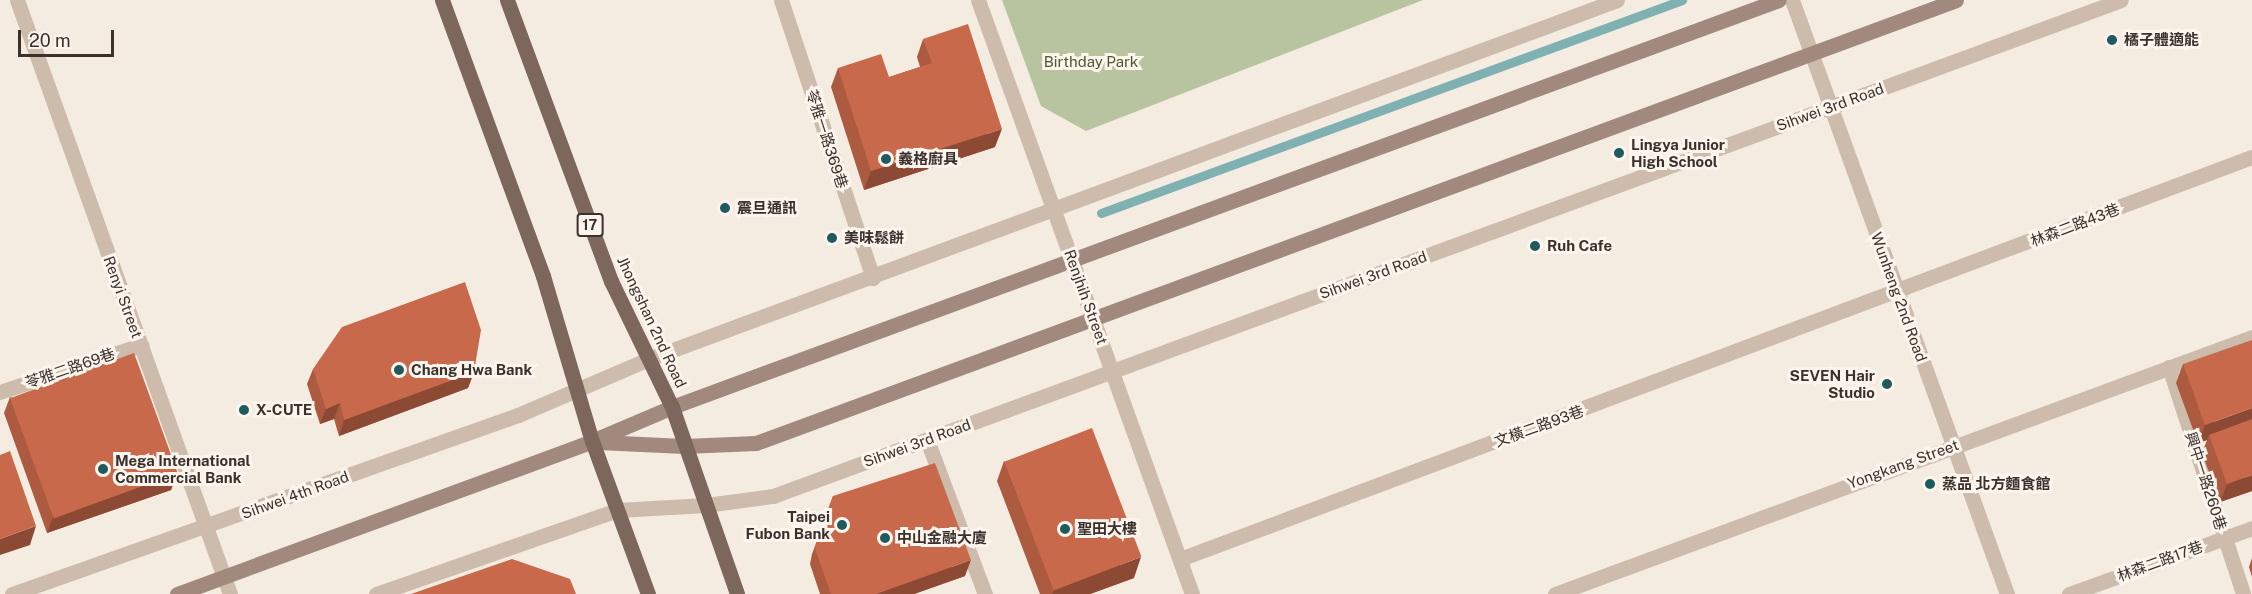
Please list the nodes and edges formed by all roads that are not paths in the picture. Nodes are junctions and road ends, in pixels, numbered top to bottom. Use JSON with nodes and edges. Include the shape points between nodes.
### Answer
{"nodes":[{"id":1,"x":17,"y":0,"type":"edge"},
{"id":2,"x":442,"y":0,"type":"edge"},
{"id":3,"x":507,"y":0,"type":"edge"},
{"id":4,"x":781,"y":0,"type":"edge"},
{"id":5,"x":978,"y":0,"type":"edge"},
{"id":6,"x":1617,"y":0,"type":"edge"},
{"id":7,"x":1779,"y":0,"type":"edge"},
{"id":8,"x":1792,"y":0,"type":"edge"},
{"id":9,"x":1956,"y":0,"type":"edge"},
{"id":10,"x":2121,"y":0,"type":"edge"},
{"id":11,"x":1811,"y":53,"type":"junction"},
{"id":12,"x":1830,"y":107,"type":"junction"},
{"id":13,"x":2252,"y":157,"type":"edge"},
{"id":14,"x":1055,"y":210,"type":"junction"},
{"id":15,"x":1073,"y":260,"type":"junction"},
{"id":16,"x":873,"y":278,"type":"junction"},
{"id":17,"x":1898,"y":293,"type":"junction"},
{"id":18,"x":1094,"y":319,"type":"junction"},
{"id":19,"x":2252,"y":337,"type":"edge"},
{"id":20,"x":141,"y":345,"type":"junction"},
{"id":21,"x":651,"y":358,"type":"junction"},
{"id":22,"x":2169,"y":368,"type":"junction"},
{"id":23,"x":1113,"y":371,"type":"junction"},
{"id":24,"x":0,"y":392,"type":"edge"},
{"id":25,"x":577,"y":392,"type":"junction"},
{"id":26,"x":672,"y":407,"type":"junction"},
{"id":27,"x":927,"y":440,"type":"junction"},
{"id":28,"x":592,"y":441,"type":"junction"},
{"id":29,"x":1953,"y":445,"type":"junction"},
{"id":30,"x":684,"y":446,"type":"junction"},
{"id":31,"x":706,"y":505,"type":"junction"},
{"id":32,"x":616,"y":510,"type":"junction"},
{"id":33,"x":206,"y":527,"type":"junction"},
{"id":34,"x":2252,"y":528,"type":"edge"},
{"id":35,"x":2224,"y":538,"type":"junction"},
{"id":36,"x":1180,"y":559,"type":"junction"},
{"id":37,"x":224,"y":578,"type":"junction"},
{"id":38,"x":12,"y":594,"type":"edge"},
{"id":39,"x":177,"y":594,"type":"edge"},
{"id":40,"x":230,"y":594,"type":"edge"},
{"id":41,"x":376,"y":594,"type":"edge"},
{"id":42,"x":648,"y":594,"type":"edge"},
{"id":43,"x":737,"y":594,"type":"edge"},
{"id":44,"x":985,"y":594,"type":"edge"},
{"id":45,"x":1192,"y":594,"type":"edge"},
{"id":46,"x":1554,"y":594,"type":"edge"},
{"id":47,"x":2007,"y":594,"type":"edge"},
{"id":48,"x":2069,"y":594,"type":"edge"},
{"id":49,"x":2243,"y":594,"type":"edge"}],
"edges":[{"from":1,"to":20,"type":"street","name":"Renyi Street"},
{"from":2,"to":25,"type":"main road","via":[[543,276]]},
{"from":3,"to":21,"type":"main road","name":"Jhongshan 2nd Road","number":"17","via":[[611,282]]},
{"from":4,"to":16,"type":"street","name":"苓雅一路369巷"},
{"from":5,"to":14,"type":"street","name":"Renjhih Street"},
{"from":6,"to":14,"type":"street"},
{"from":7,"to":15,"type":"main road"},
{"from":8,"to":11,"type":"street","name":"Wunheng 2nd Road"},
{"from":9,"to":11,"type":"main road"},
{"from":10,"to":12,"type":"street","name":"Sihwei 3rd Road"},
{"from":11,"to":12,"type":"street","name":"Wunheng 2nd Road"},
{"from":11,"to":18,"type":"main road"},
{"from":12,"to":17,"type":"street","name":"Wunheng 2nd Road"},
{"from":12,"to":23,"type":"street","name":"Sihwei 3rd Road"},
{"from":13,"to":17,"type":"street","name":"林森二路43巷"},
{"from":14,"to":15,"type":"street","name":"Renjhih Street"},
{"from":14,"to":16,"type":"street"},
{"from":15,"to":18,"type":"street","name":"Renjhih Street"},
{"from":15,"to":26,"type":"main road"},
{"from":16,"to":21,"type":"street"},
{"from":17,"to":29,"type":"street","name":"Wunheng 2nd Road"},
{"from":17,"to":36,"type":"street","name":"文橫二路93巷"},
{"from":18,"to":23,"type":"street","name":"Renjhih Street"},
{"from":18,"to":30,"type":"main road","via":[[756,443]]},
{"from":19,"to":22,"type":"street","name":"Yongkang Street"},
{"from":20,"to":24,"type":"street","name":"苓雅二路69巷"},
{"from":20,"to":33,"type":"street","name":"Renyi Street"},
{"from":21,"to":25,"type":"street"},
{"from":21,"to":26,"type":"main road","name":"Jhongshan 2nd Road","number":"17"},
{"from":22,"to":29,"type":"street","name":"Yongkang Street"},
{"from":22,"to":35,"type":"street","name":"興中一路260巷"},
{"from":23,"to":27,"type":"street","name":"Sihwei 3rd Road"},
{"from":23,"to":36,"type":"street","name":"Renjhih Street"},
{"from":25,"to":28,"type":"main road"},
{"from":25,"to":33,"type":"street","name":"Sihwei 4th Road"},
{"from":26,"to":28,"type":"main road"},
{"from":26,"to":30,"type":"main road","name":"Jhongshan 2nd Road","number":"17"},
{"from":27,"to":31,"type":"street","name":"Sihwei 3rd Road","via":[[773,496]]},
{"from":27,"to":44,"type":"street"},
{"from":28,"to":30,"type":"main road"},
{"from":28,"to":32,"type":"main road"},
{"from":28,"to":37,"type":"main road"},
{"from":29,"to":46,"type":"street","name":"Yongkang Street"},
{"from":29,"to":47,"type":"street","name":"Wunheng 2nd Road"},
{"from":30,"to":31,"type":"main road","name":"Jhongshan 2nd Road","number":"17"},
{"from":31,"to":32,"type":"street","name":"Sihwei 3rd Road"},
{"from":31,"to":43,"type":"main road","name":"Jhongshan 2nd Road","number":"17"},
{"from":32,"to":41,"type":"street"},
{"from":32,"to":42,"type":"main road"},
{"from":33,"to":37,"type":"street","name":"Renyi Street"},
{"from":33,"to":38,"type":"street","name":"Sihwei 4th Road"},
{"from":34,"to":35,"type":"street","name":"林森二路17巷"},
{"from":35,"to":48,"type":"street","name":"林森二路17巷"},
{"from":35,"to":49,"type":"street","name":"興中一路260巷"},
{"from":36,"to":45,"type":"street","name":"Renjhih Street"},
{"from":37,"to":39,"type":"main road"},
{"from":37,"to":40,"type":"street","name":"Renyi Street"}]}
